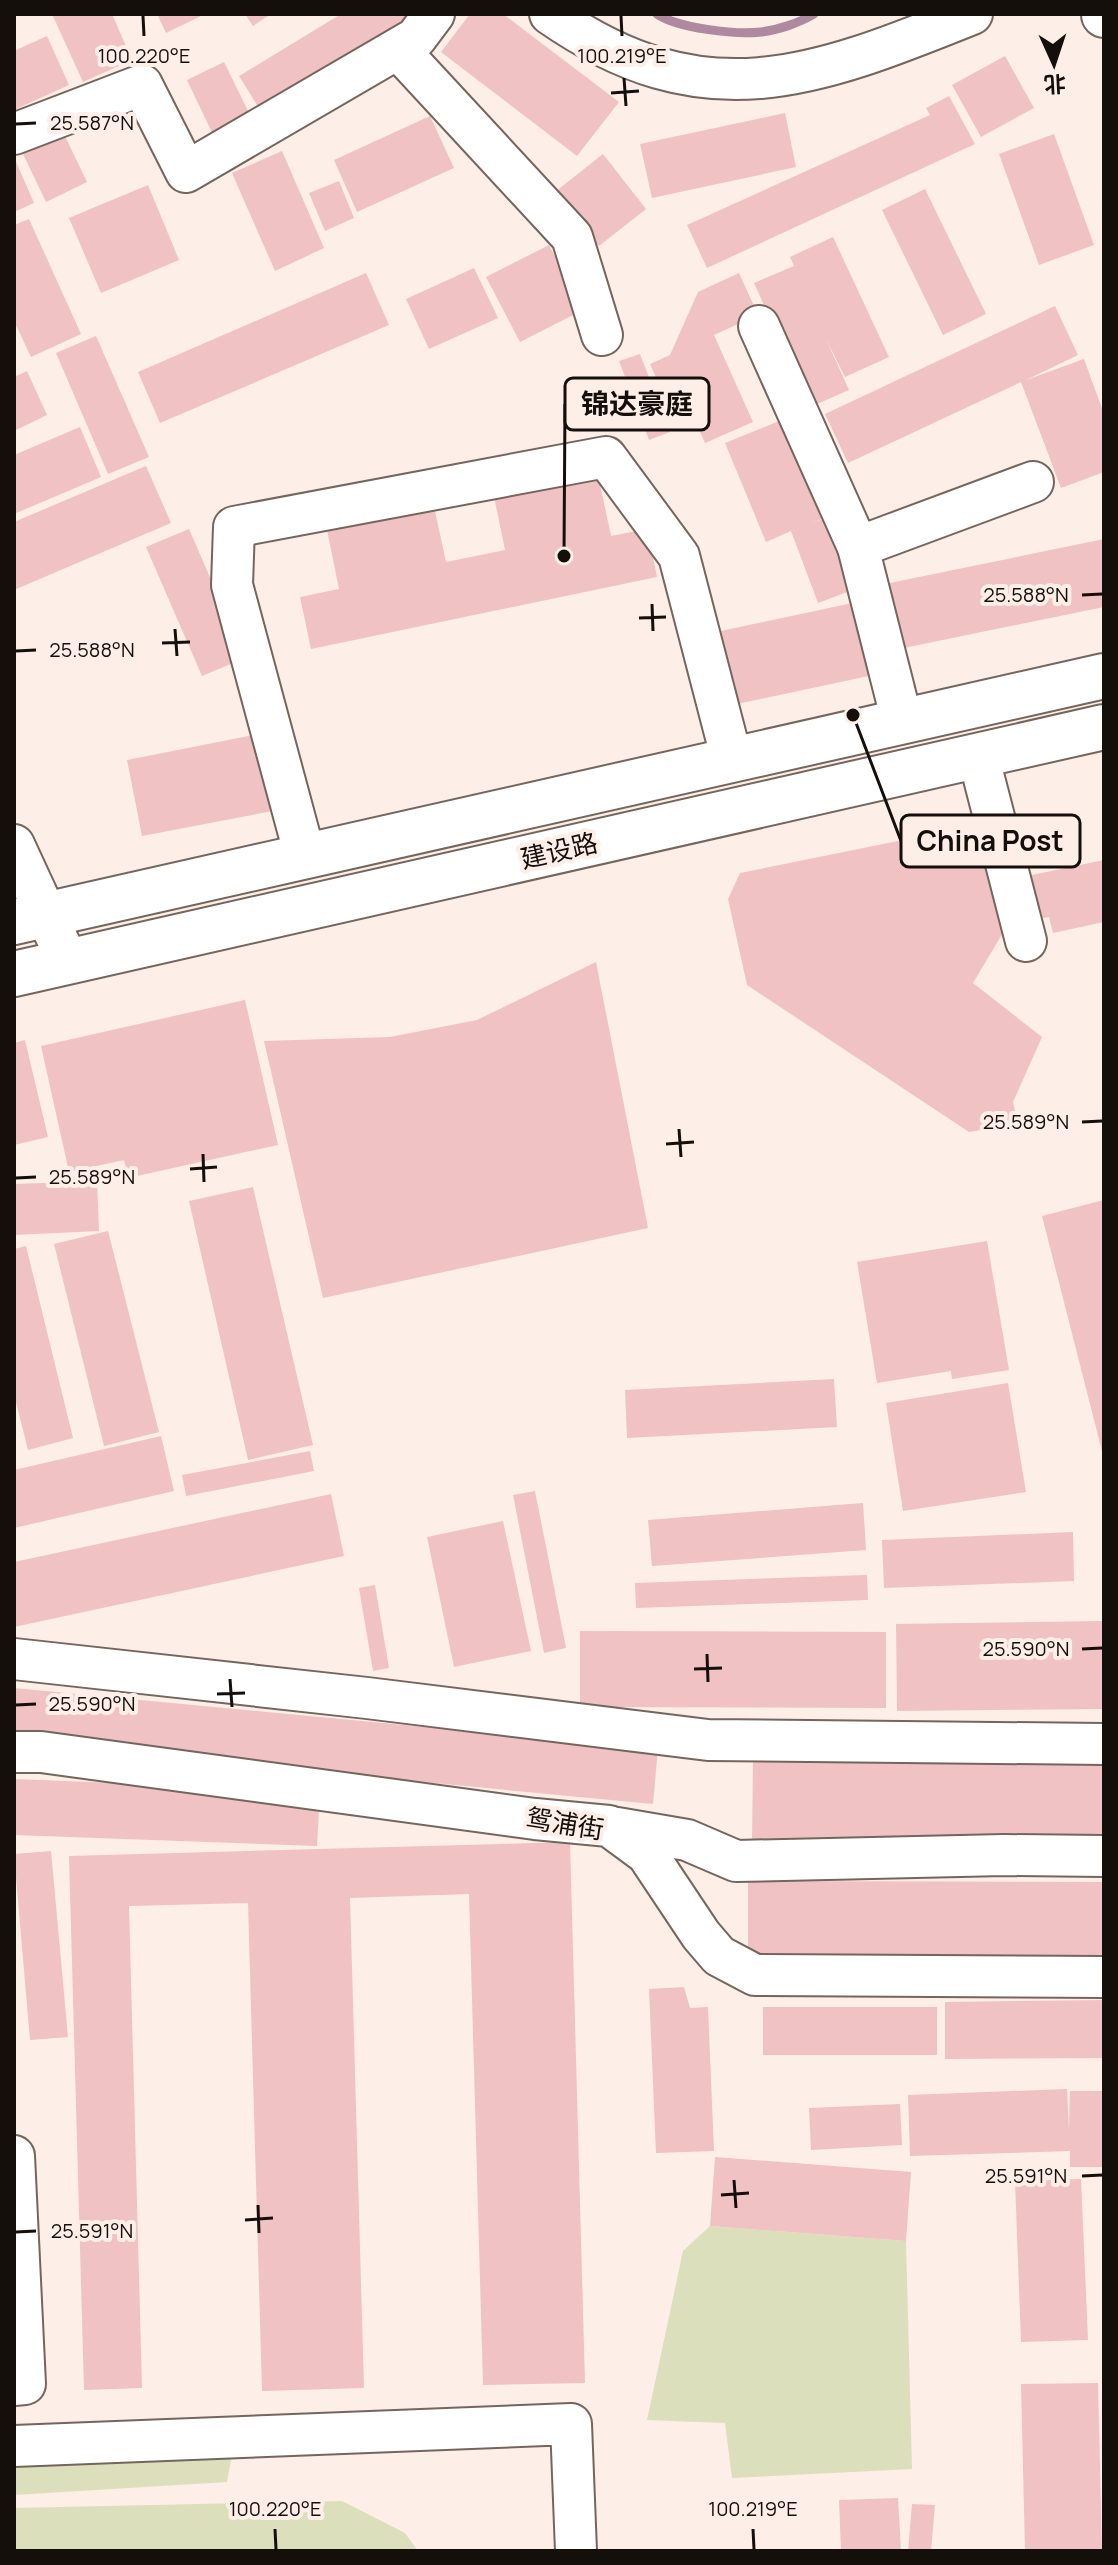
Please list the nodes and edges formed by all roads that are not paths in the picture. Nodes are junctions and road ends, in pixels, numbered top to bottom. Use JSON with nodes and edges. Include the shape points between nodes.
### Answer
{"nodes":[{"id":1,"x":434,"y":14,"type":"edge"},
{"id":2,"x":550,"y":14,"type":"edge"},
{"id":3,"x":972,"y":14,"type":"edge"},
{"id":4,"x":398,"y":49,"type":"junction"},
{"id":5,"x":14,"y":134,"type":"edge"},
{"id":6,"x":759,"y":326,"type":"dead end"},
{"id":7,"x":602,"y":335,"type":"dead end"},
{"id":8,"x":1033,"y":482,"type":"dead end"},
{"id":9,"x":858,"y":547,"type":"junction"},
{"id":10,"x":1104,"y":676,"type":"edge"},
{"id":11,"x":902,"y":721,"type":"junction"},
{"id":12,"x":1104,"y":727,"type":"edge"},
{"id":13,"x":978,"y":755,"type":"junction"},
{"id":14,"x":732,"y":760,"type":"junction"},
{"id":15,"x":14,"y":845,"type":"edge"},
{"id":16,"x":305,"y":856,"type":"junction"},
{"id":17,"x":31,"y":918,"type":"edge"},
{"id":18,"x":1026,"y":941,"type":"dead end"},
{"id":19,"x":68,"y":962,"type":"junction"},
{"id":20,"x":14,"y":974,"type":"edge"},
{"id":21,"x":14,"y":1659,"type":"edge"},
{"id":22,"x":1104,"y":1744,"type":"edge"},
{"id":23,"x":14,"y":1752,"type":"edge"},
{"id":24,"x":609,"y":1826,"type":"junction"},
{"id":25,"x":1104,"y":1856,"type":"edge"},
{"id":26,"x":1104,"y":1977,"type":"edge"},
{"id":27,"x":14,"y":2156,"type":"edge"},
{"id":28,"x":14,"y":2385,"type":"edge"},
{"id":29,"x":14,"y":2446,"type":"edge"},
{"id":30,"x":576,"y":2551,"type":"edge"}],
"edges":[{"from":1,"to":4,"type":"street","via":[[416,38]]},
{"from":2,"to":3,"type":"street","via":[[595,43],[641,63],[685,76],[728,80],[770,79],[833,66]]},
{"from":4,"to":5,"type":"street","via":[[186,172],[142,85]]},
{"from":4,"to":7,"type":"street","via":[[572,237]]},
{"from":6,"to":9,"type":"street"},
{"from":8,"to":9,"type":"street"},
{"from":9,"to":11,"type":"street"},
{"from":10,"to":11,"type":"main road","name":"建设路"},
{"from":11,"to":14,"type":"main road","name":"建设路"},
{"from":12,"to":13,"type":"main road","name":"建设路"},
{"from":13,"to":18,"type":"street"},
{"from":13,"to":19,"type":"main road","name":"建设路"},
{"from":14,"to":16,"type":"main road","name":"建设路"},
{"from":14,"to":16,"type":"street","via":[[679,556],[606,457],[234,527],[232,585]]},
{"from":15,"to":17,"type":"street"},
{"from":16,"to":17,"type":"main road","name":"建设路"},
{"from":17,"to":19,"type":"street"},
{"from":19,"to":20,"type":"main road","name":"建设路"},
{"from":21,"to":22,"type":"street","via":[[708,1740]]},
{"from":23,"to":24,"type":"street","name":"鸳浦街"},
{"from":24,"to":25,"type":"street","via":[[687,1840],[736,1861]]},
{"from":24,"to":26,"type":"street","name":"鸳浦街","via":[[647,1854],[719,1956],[755,1975]]},
{"from":27,"to":28,"type":"street","via":[[25,2384]]},
{"from":29,"to":30,"type":"street","via":[[571,2424]]}]}
